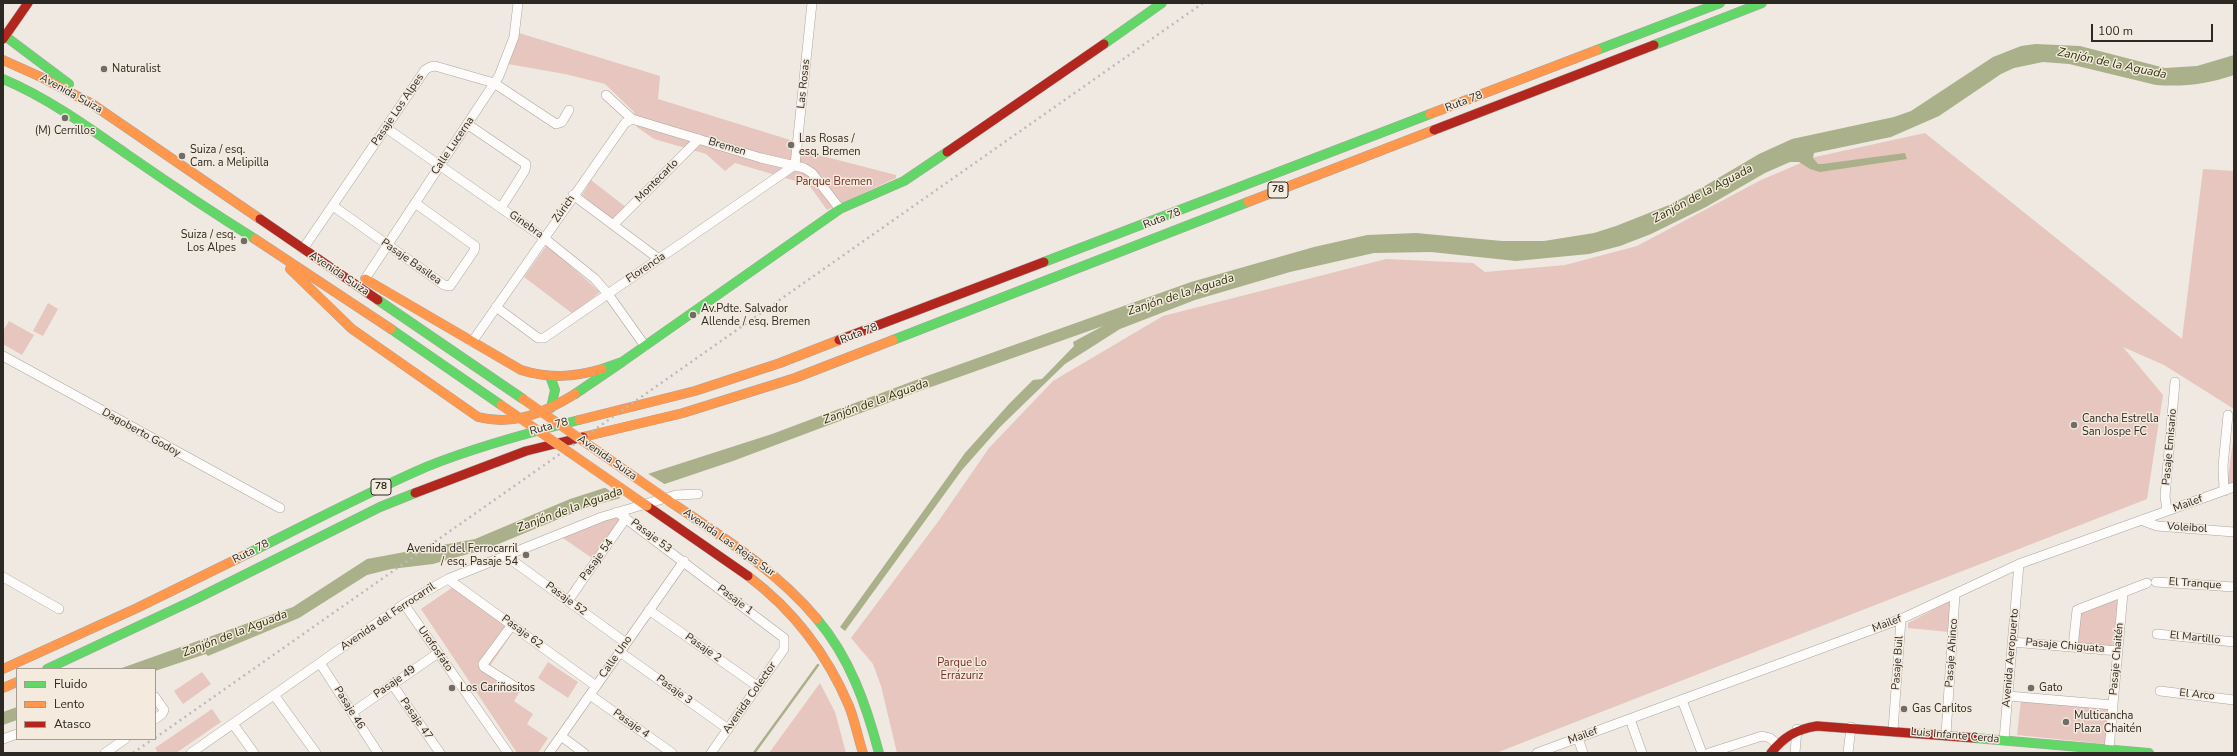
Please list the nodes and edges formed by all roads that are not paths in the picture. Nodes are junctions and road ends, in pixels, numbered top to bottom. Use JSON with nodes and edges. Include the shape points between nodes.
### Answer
{"nodes":[{"id":1,"x":28,"y":3,"type":"edge"},
{"id":2,"x":518,"y":3,"type":"edge"},
{"id":3,"x":812,"y":3,"type":"edge"},
{"id":4,"x":1162,"y":3,"type":"edge"},
{"id":5,"x":1720,"y":3,"type":"edge"},
{"id":6,"x":1762,"y":3,"type":"edge"},
{"id":7,"x":4,"y":38,"type":"edge"},
{"id":8,"x":3,"y":60,"type":"edge"},
{"id":9,"x":3,"y":79,"type":"edge"},
{"id":10,"x":494,"y":83,"type":"junction"},
{"id":11,"x":606,"y":95,"type":"dead end"},
{"id":12,"x":92,"y":104,"type":"junction"},
{"id":13,"x":569,"y":110,"type":"dead end"},
{"id":14,"x":632,"y":119,"type":"junction"},
{"id":15,"x":467,"y":124,"type":"junction"},
{"id":16,"x":386,"y":128,"type":"junction"},
{"id":17,"x":699,"y":139,"type":"junction"},
{"id":18,"x":795,"y":164,"type":"junction"},
{"id":19,"x":440,"y":165,"type":"junction"},
{"id":20,"x":573,"y":196,"type":"junction"},
{"id":21,"x":415,"y":203,"type":"junction"},
{"id":22,"x":333,"y":206,"type":"junction"},
{"id":23,"x":502,"y":208,"type":"junction"},
{"id":24,"x":840,"y":209,"type":"junction"},
{"id":25,"x":614,"y":224,"type":"junction"},
{"id":26,"x":544,"y":238,"type":"junction"},
{"id":27,"x":387,"y":245,"type":"junction"},
{"id":28,"x":303,"y":249,"type":"junction"},
{"id":29,"x":274,"y":253,"type":"junction"},
{"id":30,"x":659,"y":259,"type":"junction"},
{"id":31,"x":333,"y":270,"type":"junction"},
{"id":32,"x":365,"y":279,"type":"junction"},
{"id":33,"x":608,"y":294,"type":"junction"},
{"id":34,"x":496,"y":307,"type":"junction"},
{"id":35,"x":472,"y":342,"type":"junction"},
{"id":36,"x":645,"y":346,"type":"junction"},
{"id":37,"x":3,"y":356,"type":"edge"},
{"id":38,"x":622,"y":362,"type":"junction"},
{"id":39,"x":550,"y":376,"type":"junction"},
{"id":40,"x":2175,"y":382,"type":"dead end"},
{"id":41,"x":551,"y":408,"type":"junction"},
{"id":42,"x":2228,"y":415,"type":"dead end"},
{"id":43,"x":2234,"y":487,"type":"edge"},
{"id":44,"x":2224,"y":491,"type":"junction"},
{"id":45,"x":698,"y":494,"type":"dead end"},
{"id":46,"x":669,"y":501,"type":"joint"},
{"id":47,"x":647,"y":506,"type":"joint"},
{"id":48,"x":280,"y":508,"type":"dead end"},
{"id":49,"x":2167,"y":511,"type":"junction"},
{"id":50,"x":617,"y":512,"type":"junction"},
{"id":51,"x":626,"y":518,"type":"junction"},
{"id":52,"x":2141,"y":520,"type":"junction"},
{"id":53,"x":2234,"y":532,"type":"edge"},
{"id":54,"x":506,"y":556,"type":"junction"},
{"id":55,"x":684,"y":561,"type":"junction"},
{"id":56,"x":2019,"y":564,"type":"junction"},
{"id":57,"x":3,"y":577,"type":"edge"},
{"id":58,"x":448,"y":579,"type":"junction"},
{"id":59,"x":2234,"y":588,"type":"edge"},
{"id":60,"x":2123,"y":593,"type":"junction"},
{"id":61,"x":1955,"y":594,"type":"junction"},
{"id":62,"x":568,"y":601,"type":"junction"},
{"id":63,"x":404,"y":604,"type":"junction"},
{"id":64,"x":59,"y":608,"type":"dead end"},
{"id":65,"x":649,"y":610,"type":"junction"},
{"id":66,"x":1901,"y":620,"type":"junction"},
{"id":67,"x":512,"y":625,"type":"junction"},
{"id":68,"x":2157,"y":634,"type":"dead end"},
{"id":69,"x":785,"y":641,"type":"joint"},
{"id":70,"x":2012,"y":642,"type":"junction"},
{"id":71,"x":2234,"y":642,"type":"edge"},
{"id":72,"x":626,"y":643,"type":"junction"},
{"id":73,"x":2073,"y":647,"type":"junction"},
{"id":74,"x":2118,"y":651,"type":"junction"},
{"id":75,"x":620,"y":652,"type":"junction"},
{"id":76,"x":438,"y":653,"type":"junction"},
{"id":77,"x":320,"y":663,"type":"junction"},
{"id":78,"x":49,"y":668,"type":"edge"},
{"id":79,"x":3,"y":669,"type":"edge"},
{"id":80,"x":16,"y":682,"type":"edge"},
{"id":81,"x":392,"y":684,"type":"junction"},
{"id":82,"x":596,"y":686,"type":"junction"},
{"id":83,"x":757,"y":686,"type":"junction"},
{"id":84,"x":3,"y":688,"type":"edge"},
{"id":85,"x":517,"y":688,"type":"dead end"},
{"id":86,"x":2160,"y":691,"type":"dead end"},
{"id":87,"x":274,"y":695,"type":"junction"},
{"id":88,"x":590,"y":695,"type":"junction"},
{"id":89,"x":2008,"y":696,"type":"junction"},
{"id":90,"x":156,"y":698,"type":"edge"},
{"id":91,"x":1682,"y":700,"type":"junction"},
{"id":92,"x":2234,"y":700,"type":"edge"},
{"id":93,"x":2113,"y":705,"type":"junction"},
{"id":94,"x":353,"y":712,"type":"junction"},
{"id":95,"x":159,"y":716,"type":"edge"},
{"id":96,"x":1630,"y":719,"type":"junction"},
{"id":97,"x":233,"y":724,"type":"junction"},
{"id":98,"x":1851,"y":727,"type":"junction"},
{"id":99,"x":728,"y":729,"type":"junction"},
{"id":100,"x":1797,"y":729,"type":"junction"},
{"id":101,"x":1893,"y":730,"type":"junction"},
{"id":102,"x":16,"y":734,"type":"edge"},
{"id":103,"x":1946,"y":735,"type":"junction"},
{"id":104,"x":560,"y":736,"type":"junction"},
{"id":105,"x":1578,"y":738,"type":"junction"},
{"id":106,"x":3,"y":740,"type":"edge"},
{"id":107,"x":121,"y":740,"type":"edge"},
{"id":108,"x":2004,"y":740,"type":"junction"},
{"id":109,"x":1777,"y":744,"type":"junction"},
{"id":110,"x":2109,"y":749,"type":"junction"},
{"id":111,"x":2004,"y":751,"type":"dead end"},
{"id":112,"x":105,"y":753,"type":"edge"},
{"id":113,"x":191,"y":753,"type":"edge"},
{"id":114,"x":254,"y":753,"type":"edge"},
{"id":115,"x":316,"y":753,"type":"edge"},
{"id":116,"x":378,"y":753,"type":"edge"},
{"id":117,"x":440,"y":753,"type":"edge"},
{"id":118,"x":508,"y":753,"type":"edge"},
{"id":119,"x":549,"y":753,"type":"edge"},
{"id":120,"x":584,"y":753,"type":"edge"},
{"id":121,"x":672,"y":753,"type":"edge"},
{"id":122,"x":711,"y":753,"type":"edge"},
{"id":123,"x":863,"y":753,"type":"edge"},
{"id":124,"x":879,"y":753,"type":"edge"},
{"id":125,"x":1537,"y":753,"type":"edge"},
{"id":126,"x":1583,"y":753,"type":"edge"},
{"id":127,"x":1642,"y":753,"type":"edge"},
{"id":128,"x":1702,"y":753,"type":"edge"},
{"id":129,"x":1709,"y":753,"type":"edge"},
{"id":130,"x":1770,"y":753,"type":"edge"},
{"id":131,"x":1795,"y":753,"type":"edge"},
{"id":132,"x":1848,"y":753,"type":"edge"},
{"id":133,"x":2149,"y":753,"type":"edge"}],
"edges":[{"from":1,"to":7,"type":"main road"},
{"from":2,"to":10,"type":"street","name":"Calle Lucerna","via":[[512,44]]},
{"from":3,"to":18,"type":"street","name":"Las Rosas"},
{"from":4,"to":24,"type":"main road","via":[[905,181]]},
{"from":5,"to":79,"type":"main road","name":"Ruta 78","number":"78","via":[[774,366],[696,391],[534,430],[456,456],[378,489],[158,598]]},
{"from":6,"to":78,"type":"main road","name":"Ruta 78","number":"78","via":[[795,378],[683,413],[526,451],[453,477],[380,507],[180,607]]},
{"from":7,"to":12,"type":"main road"},
{"from":8,"to":12,"type":"main road","name":"Avenida Suiza"},
{"from":9,"to":29,"type":"main road","name":"Avenida Suiza","via":[[57,106]]},
{"from":10,"to":13,"type":"street","name":"Pasaje Los Alpes","via":[[556,124],[562,122]]},
{"from":10,"to":15,"type":"street","name":"Calle Lucerna"},
{"from":10,"to":16,"type":"street","name":"Pasaje Los Alpes","via":[[435,66],[430,67],[425,70]]},
{"from":11,"to":14,"type":"street","name":"Bremen"},
{"from":12,"to":28,"type":"main road","name":"Avenida Suiza"},
{"from":14,"to":17,"type":"street","name":"Bremen"},
{"from":14,"to":20,"type":"street","name":"Zúrich","via":[[625,124]]},
{"from":15,"to":19,"type":"street","name":"Calle Lucerna"},
{"from":15,"to":23,"type":"street","via":[[526,164],[526,170]]},
{"from":16,"to":19,"type":"street","name":"Ginebra"},
{"from":16,"to":22,"type":"street","name":"Pasaje Los Alpes"},
{"from":17,"to":18,"type":"street","name":"Bremen","via":[[767,160]]},
{"from":17,"to":25,"type":"street","name":"Montecarlo"},
{"from":18,"to":24,"type":"street","name":"Bremen","via":[[812,173]]},
{"from":18,"to":30,"type":"street","name":"Florencia"},
{"from":19,"to":21,"type":"street","name":"Calle Lucerna"},
{"from":19,"to":23,"type":"street","name":"Ginebra"},
{"from":20,"to":25,"type":"street"},
{"from":20,"to":26,"type":"street","name":"Zúrich"},
{"from":21,"to":27,"type":"street","name":"Calle Lucerna"},
{"from":21,"to":27,"type":"street","name":"Pasaje Basilea","via":[[475,246],[452,284],[446,286]]},
{"from":22,"to":27,"type":"street","name":"Pasaje Basilea"},
{"from":22,"to":28,"type":"street","name":"Pasaje Los Alpes"},
{"from":23,"to":26,"type":"street","name":"Ginebra"},
{"from":24,"to":36,"type":"main road"},
{"from":25,"to":30,"type":"street"},
{"from":26,"to":33,"type":"street","name":"Ginebra","via":[[595,279]]},
{"from":26,"to":34,"type":"street","name":"Zúrich"},
{"from":27,"to":32,"type":"street","name":"Calle Lucerna"},
{"from":28,"to":31,"type":"main road","name":"Avenida Suiza"},
{"from":29,"to":41,"type":"main road","via":[[352,329],[478,417],[500,422]]},
{"from":29,"to":47,"type":"main road","name":"Avenida Suiza","bridge":true,"via":[[319,280]]},
{"from":30,"to":33,"type":"street","name":"Florencia"},
{"from":31,"to":32,"type":"main road","name":"Avenida Suiza"},
{"from":31,"to":46,"type":"main road","name":"Avenida Suiza","bridge":true},
{"from":32,"to":35,"type":"main road","name":"Avenida Suiza"},
{"from":33,"to":34,"type":"street","name":"Florencia","via":[[542,339]]},
{"from":33,"to":36,"type":"street","name":"Ginebra"},
{"from":34,"to":35,"type":"street","name":"Zúrich"},
{"from":35,"to":39,"type":"main road","name":"Avenida Suiza","via":[[520,369]]},
{"from":36,"to":38,"type":"main road"},
{"from":37,"to":48,"type":"street","name":"Dagoberto Godoy"},
{"from":38,"to":39,"type":"main road","name":"Avenida Suiza","via":[[583,374]]},
{"from":38,"to":41,"type":"main road","via":[[569,400]]},
{"from":39,"to":41,"type":"main road","via":[[555,390]]},
{"from":40,"to":49,"type":"street","name":"Pasaje Emisario","via":[[2165,496]]},
{"from":42,"to":44,"type":"street","via":[[2223,466]]},
{"from":43,"to":44,"type":"street","name":"Mailef"},
{"from":44,"to":49,"type":"street","name":"Mailef"},
{"from":45,"to":50,"type":"street","name":"Avenida del Ferrocarril","via":[[682,494]]},
{"from":46,"to":124,"type":"main road","name":"Avenida Las Rejas Sur","via":[[766,568],[816,616],[838,647],[857,682],[871,719]]},
{"from":47,"to":123,"type":"main road","name":"Avenida Las Rejas Sur","via":[[750,576],[797,620],[817,645],[837,678]]},
{"from":49,"to":52,"type":"street","name":"Mailef"},
{"from":50,"to":51,"type":"street","name":"Pasaje 53"},
{"from":50,"to":54,"type":"street","name":"Avenida del Ferrocarril"},
{"from":51,"to":55,"type":"street","name":"Pasaje 53"},
{"from":51,"to":62,"type":"street","name":"Pasaje 54"},
{"from":52,"to":53,"type":"street","name":"Voleibol","via":[[2157,526]]},
{"from":52,"to":56,"type":"street","name":"Mailef"},
{"from":54,"to":58,"type":"street","name":"Avenida del Ferrocarril"},
{"from":54,"to":62,"type":"street","name":"Pasaje 52"},
{"from":55,"to":65,"type":"street","name":"Calle Uno"},
{"from":55,"to":69,"type":"street","name":"Pasaje 1","via":[[780,634]]},
{"from":56,"to":61,"type":"street","name":"Mailef"},
{"from":56,"to":70,"type":"street","name":"Avenida Aeropuerto"},
{"from":57,"to":64,"type":"street"},
{"from":58,"to":63,"type":"street","name":"Avenida del Ferrocarril"},
{"from":58,"to":67,"type":"street","name":"Pasaje 62"},
{"from":59,"to":60,"type":"street","name":"El Tranque","via":[[2151,582]]},
{"from":60,"to":73,"type":"street","via":[[2077,610]]},
{"from":60,"to":74,"type":"street","name":"Pasaje Chaitén"},
{"from":61,"to":66,"type":"street","name":"Mailef"},
{"from":61,"to":103,"type":"street","name":"Pasaje Ahinco"},
{"from":62,"to":72,"type":"street","name":"Pasaje 52"},
{"from":63,"to":76,"type":"street","name":"Urofosfato"},
{"from":63,"to":77,"type":"street","name":"Avenida del Ferrocarril"},
{"from":65,"to":72,"type":"street","name":"Calle Uno"},
{"from":65,"to":83,"type":"street","name":"Pasaje 2"},
{"from":66,"to":91,"type":"street","name":"Mailef"},
{"from":66,"to":101,"type":"street","name":"Pasaje Buil"},
{"from":67,"to":82,"type":"street","name":"Pasaje 62"},
{"from":67,"to":85,"type":"street","via":[[483,664]]},
{"from":68,"to":71,"type":"street","name":"El Martillo"},
{"from":69,"to":83,"type":"street","name":"Avenida Colector","via":[[784,649]]},
{"from":70,"to":73,"type":"street","name":"Pasaje Chiguata"},
{"from":70,"to":89,"type":"street","name":"Avenida Aeropuerto"},
{"from":72,"to":75,"type":"street","name":"Calle Uno"},
{"from":73,"to":74,"type":"street","name":"Pasaje Chiguata"},
{"from":74,"to":93,"type":"street","name":"Pasaje Chaitén"},
{"from":75,"to":82,"type":"street","name":"Calle Uno"},
{"from":75,"to":99,"type":"street","name":"Pasaje 3"},
{"from":76,"to":81,"type":"street","name":"Pasaje 49"},
{"from":76,"to":118,"type":"street","name":"Urofosfato"},
{"from":77,"to":87,"type":"street","name":"Avenida del Ferrocarril"},
{"from":77,"to":94,"type":"street","name":"Pasaje 46"},
{"from":80,"to":84,"type":"main road"},
{"from":81,"to":94,"type":"street","name":"Pasaje 49"},
{"from":81,"to":117,"type":"street","name":"Pasaje 47"},
{"from":82,"to":88,"type":"street","name":"Calle Uno"},
{"from":83,"to":99,"type":"street","name":"Avenida Colector"},
{"from":86,"to":92,"type":"street","name":"El Arco"},
{"from":87,"to":97,"type":"street","name":"Avenida del Ferrocarril"},
{"from":87,"to":115,"type":"street"},
{"from":88,"to":104,"type":"street","name":"Calle Uno"},
{"from":88,"to":121,"type":"street","name":"Pasaje 4"},
{"from":89,"to":93,"type":"street"},
{"from":89,"to":108,"type":"street","name":"Avenida Aeropuerto"},
{"from":90,"to":95,"type":"street","via":[[164,710]]},
{"from":91,"to":96,"type":"street","name":"Mailef"},
{"from":91,"to":128,"type":"street"},
{"from":93,"to":110,"type":"street","name":"Pasaje Chaitén"},
{"from":94,"to":116,"type":"street","name":"Pasaje 46","via":[[354,719]]},
{"from":96,"to":105,"type":"street","name":"Mailef"},
{"from":96,"to":127,"type":"street"},
{"from":97,"to":113,"type":"street","name":"Avenida del Ferrocarril"},
{"from":97,"to":114,"type":"street"},
{"from":98,"to":100,"type":"main road","name":"Luis Infante Cerda","via":[[1826,725]]},
{"from":98,"to":101,"type":"main road","name":"Luis Infante Cerda"},
{"from":98,"to":132,"type":"street"},
{"from":99,"to":122,"type":"street","name":"Avenida Colector"},
{"from":100,"to":109,"type":"main road","name":"Luis Infante Cerda"},
{"from":100,"to":131,"type":"street"},
{"from":101,"to":103,"type":"main road","name":"Luis Infante Cerda"},
{"from":102,"to":106,"type":"street"},
{"from":103,"to":108,"type":"main road","name":"Luis Infante Cerda"},
{"from":104,"to":119,"type":"street","name":"Calle Uno"},
{"from":104,"to":120,"type":"street"},
{"from":105,"to":125,"type":"street","name":"Mailef"},
{"from":105,"to":126,"type":"street"},
{"from":107,"to":112,"type":"street"},
{"from":108,"to":110,"type":"main road","name":"Luis Infante Cerda"},
{"from":108,"to":111,"type":"main road","name":"Avenida Aeropuerto"},
{"from":109,"to":129,"type":"street","via":[[1762,736]]},
{"from":109,"to":130,"type":"main road","name":"Luis Infante Cerda"},
{"from":110,"to":133,"type":"main road","name":"Luis Infante Cerda"}]}
